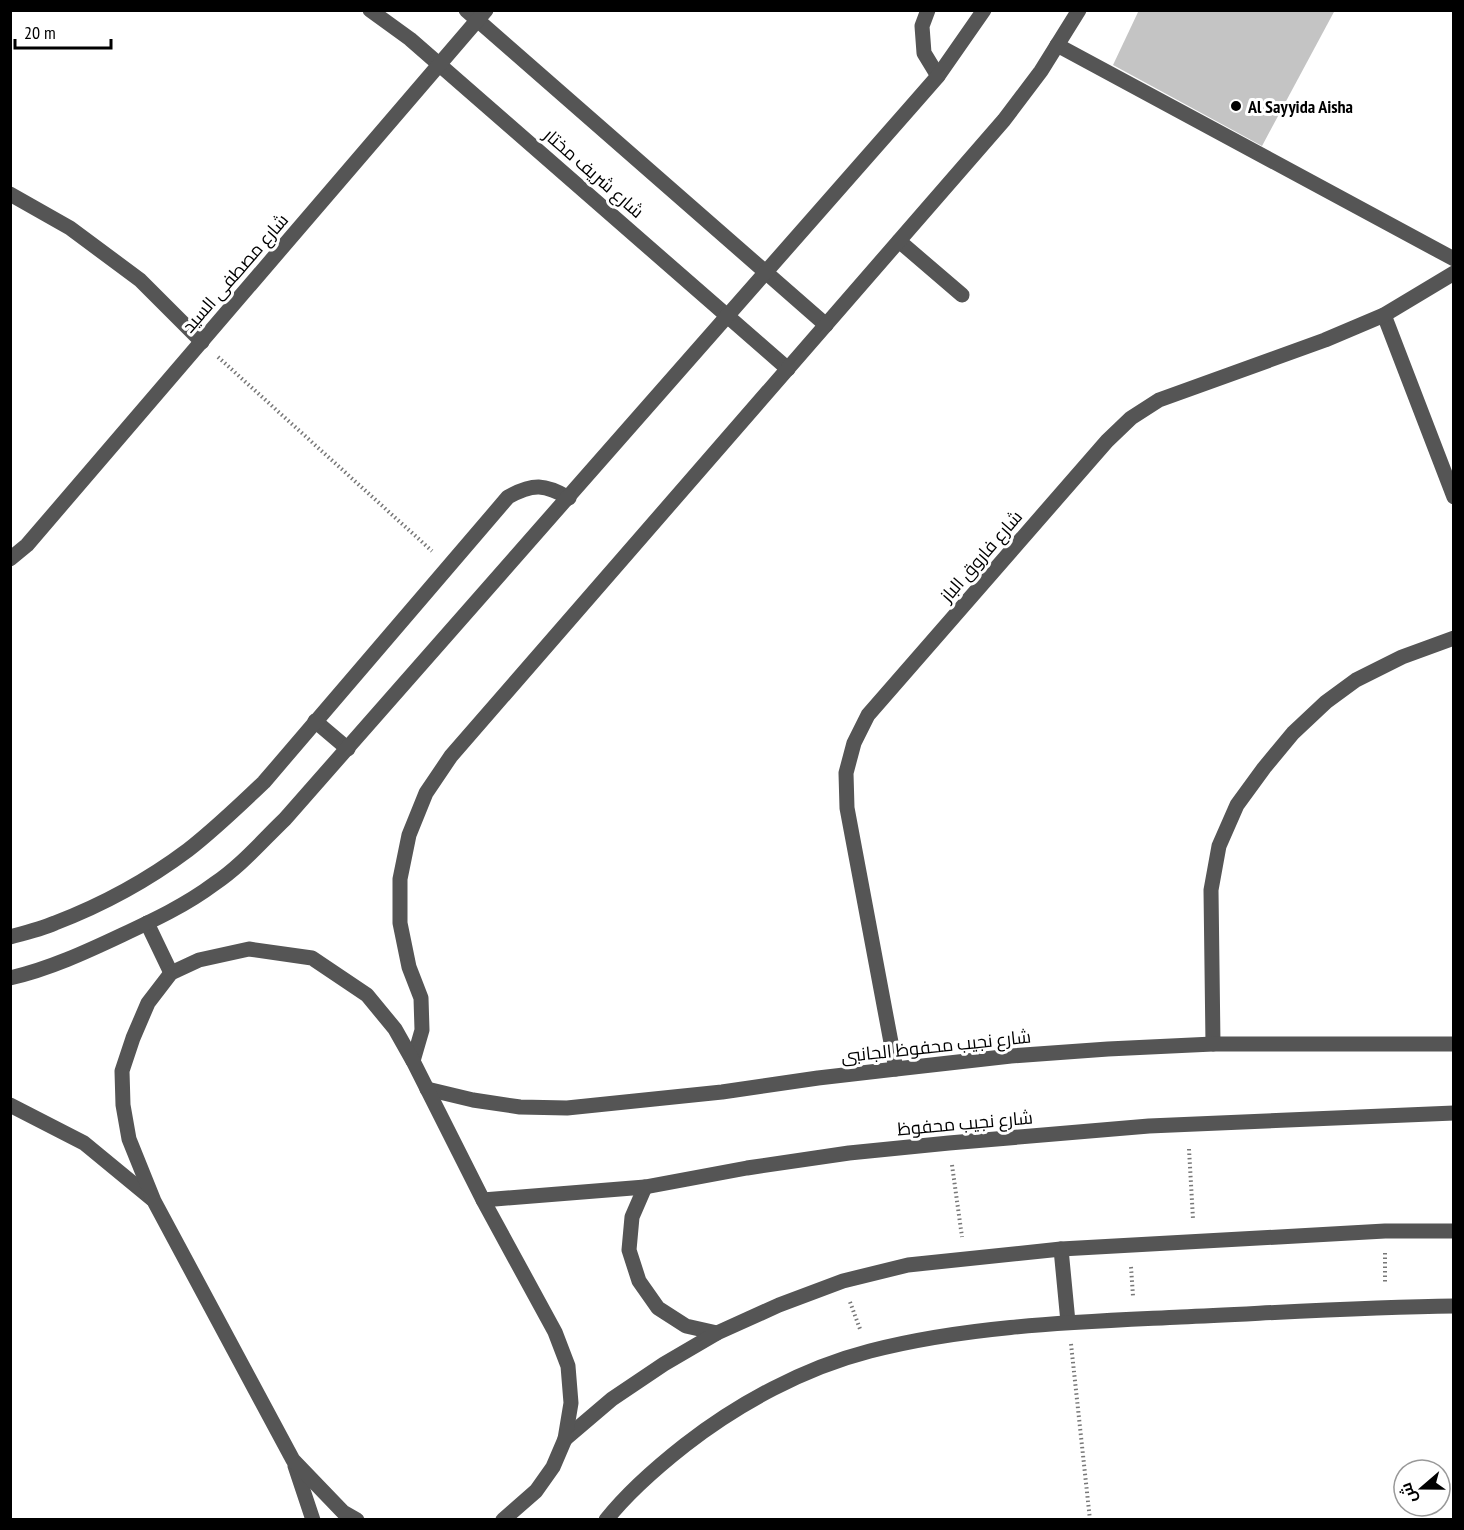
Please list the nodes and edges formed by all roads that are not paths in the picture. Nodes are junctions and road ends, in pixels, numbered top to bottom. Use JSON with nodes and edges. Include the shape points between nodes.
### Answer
{"nodes":[{"id":1,"x":370,"y":10,"type":"edge"},
{"id":2,"x":928,"y":10,"type":"edge"},
{"id":3,"x":984,"y":10,"type":"edge"},
{"id":4,"x":1079,"y":10,"type":"edge"},
{"id":5,"x":477,"y":14,"type":"edge"},
{"id":6,"x":1058,"y":45,"type":"junction"},
{"id":7,"x":440,"y":64,"type":"junction"},
{"id":8,"x":938,"y":76,"type":"junction"},
{"id":9,"x":10,"y":195,"type":"edge"},
{"id":10,"x":899,"y":241,"type":"junction"},
{"id":11,"x":1454,"y":259,"type":"edge"},
{"id":12,"x":767,"y":273,"type":"junction"},
{"id":13,"x":1454,"y":273,"type":"edge"},
{"id":14,"x":962,"y":295,"type":"dead end"},
{"id":15,"x":1384,"y":315,"type":"junction"},
{"id":16,"x":728,"y":316,"type":"junction"},
{"id":17,"x":826,"y":325,"type":"junction"},
{"id":18,"x":202,"y":342,"type":"junction"},
{"id":19,"x":788,"y":369,"type":"junction"},
{"id":20,"x":1454,"y":497,"type":"edge"},
{"id":21,"x":569,"y":498,"type":"junction"},
{"id":22,"x":10,"y":559,"type":"edge"},
{"id":23,"x":1454,"y":638,"type":"edge"},
{"id":24,"x":315,"y":721,"type":"junction"},
{"id":25,"x":348,"y":748,"type":"junction"},
{"id":26,"x":147,"y":923,"type":"junction"},
{"id":27,"x":10,"y":937,"type":"edge"},
{"id":28,"x":171,"y":973,"type":"junction"},
{"id":29,"x":10,"y":978,"type":"edge"},
{"id":30,"x":1213,"y":1044,"type":"junction"},
{"id":31,"x":1454,"y":1044,"type":"edge"},
{"id":32,"x":413,"y":1061,"type":"junction"},
{"id":33,"x":896,"y":1069,"type":"junction"},
{"id":34,"x":427,"y":1089,"type":"junction"},
{"id":35,"x":10,"y":1105,"type":"edge"},
{"id":36,"x":1454,"y":1113,"type":"edge"},
{"id":37,"x":645,"y":1187,"type":"junction"},
{"id":38,"x":483,"y":1200,"type":"junction"},
{"id":39,"x":154,"y":1201,"type":"junction"},
{"id":40,"x":1454,"y":1230,"type":"edge"},
{"id":41,"x":1061,"y":1249,"type":"junction"},
{"id":42,"x":1454,"y":1306,"type":"edge"},
{"id":43,"x":1068,"y":1322,"type":"junction"},
{"id":44,"x":717,"y":1333,"type":"junction"},
{"id":45,"x":565,"y":1439,"type":"junction"},
{"id":46,"x":293,"y":1460,"type":"junction"},
{"id":47,"x":536,"y":1491,"type":"junction"},
{"id":48,"x":313,"y":1520,"type":"edge"},
{"id":49,"x":357,"y":1520,"type":"edge"},
{"id":50,"x":504,"y":1520,"type":"edge"},
{"id":51,"x":522,"y":1520,"type":"edge"},
{"id":52,"x":606,"y":1520,"type":"edge"}],
"edges":[{"from":1,"to":7,"type":"street","name":"شارع شريف مختار"},
{"from":2,"to":8,"type":"street","via":[[922,26],[924,53]]},
{"from":3,"to":8,"type":"street"},
{"from":4,"to":6,"type":"street"},
{"from":5,"to":7,"type":"street","name":"شارع مصطفى السيد"},
{"from":5,"to":12,"type":"street"},
{"from":6,"to":10,"type":"street","via":[[1004,120]]},
{"from":6,"to":11,"type":"street"},
{"from":7,"to":16,"type":"street","name":"شارع شريف مختار"},
{"from":7,"to":18,"type":"street","name":"شارع مصطفى السيد"},
{"from":8,"to":12,"type":"street"},
{"from":9,"to":18,"type":"street","via":[[70,228],[140,280]]},
{"from":10,"to":14,"type":"street"},
{"from":10,"to":17,"type":"street"},
{"from":12,"to":16,"type":"street"},
{"from":12,"to":17,"type":"street"},
{"from":13,"to":15,"type":"street","name":"شارع فاروق الباز"},
{"from":15,"to":20,"type":"street"},
{"from":15,"to":33,"type":"street","name":"شارع فاروق الباز","via":[[1160,400],[1131,418],[868,715],[854,743],[846,773],[847,808]]},
{"from":16,"to":19,"type":"street","name":"شارع شريف مختار"},
{"from":16,"to":21,"type":"street"},
{"from":17,"to":19,"type":"street"},
{"from":18,"to":22,"type":"street","name":"شارع مصطفى السيد","via":[[27,545]]},
{"from":19,"to":32,"type":"street","via":[[451,756],[426,794],[409,835],[400,879],[400,923],[420,998],[422,1030]]},
{"from":21,"to":24,"type":"street","via":[[539,486],[508,497]]},
{"from":21,"to":25,"type":"street"},
{"from":23,"to":30,"type":"street","via":[[1402,657],[1356,680],[1326,702],[1293,734],[1237,805],[1219,846],[1211,890]]},
{"from":24,"to":25,"type":"street"},
{"from":24,"to":27,"type":"street","via":[[264,782],[188,850],[100,904]]},
{"from":25,"to":26,"type":"street","via":[[240,864],[215,884]]},
{"from":26,"to":28,"type":"street"},
{"from":26,"to":29,"type":"street","via":[[80,955]]},
{"from":28,"to":32,"type":"street","via":[[199,960],[249,949],[312,958],[367,995],[395,1029]]},
{"from":28,"to":39,"type":"street","via":[[148,1003],[122,1071],[129,1140]]},
{"from":30,"to":31,"type":"street","name":"شارع نجيب محفوظ الجانبى"},
{"from":30,"to":33,"type":"street","name":"شارع نجيب محفوظ الجانبى","via":[[1108,1048]]},
{"from":32,"to":34,"type":"street"},
{"from":33,"to":34,"type":"street","name":"شارع نجيب محفوظ الجانبى","via":[[567,1108],[496,1104]]},
{"from":34,"to":38,"type":"street"},
{"from":35,"to":39,"type":"street","via":[[84,1143]]},
{"from":36,"to":37,"type":"street","name":"شارع نجيب محفوظ","via":[[1149,1126],[949,1143],[849,1153]]},
{"from":37,"to":38,"type":"street","name":"شارع نجيب محفوظ"},
{"from":37,"to":44,"type":"street","via":[[632,1217],[629,1250],[639,1281],[658,1308],[686,1326]]},
{"from":38,"to":45,"type":"street","via":[[555,1332],[568,1366],[571,1402]]},
{"from":39,"to":46,"type":"street"},
{"from":40,"to":41,"type":"street"},
{"from":41,"to":43,"type":"street"},
{"from":41,"to":44,"type":"street","via":[[908,1265],[843,1281]]},
{"from":42,"to":43,"type":"street"},
{"from":43,"to":52,"type":"street","via":[[919,1340],[868,1351],[814,1370],[713,1423],[659,1465]]},
{"from":44,"to":45,"type":"street","via":[[612,1399]]},
{"from":45,"to":47,"type":"street","via":[[554,1467]]},
{"from":46,"to":48,"type":"street"},
{"from":46,"to":49,"type":"street","via":[[343,1512]]},
{"from":47,"to":50,"type":"street"},
{"from":47,"to":51,"type":"street"}]}
